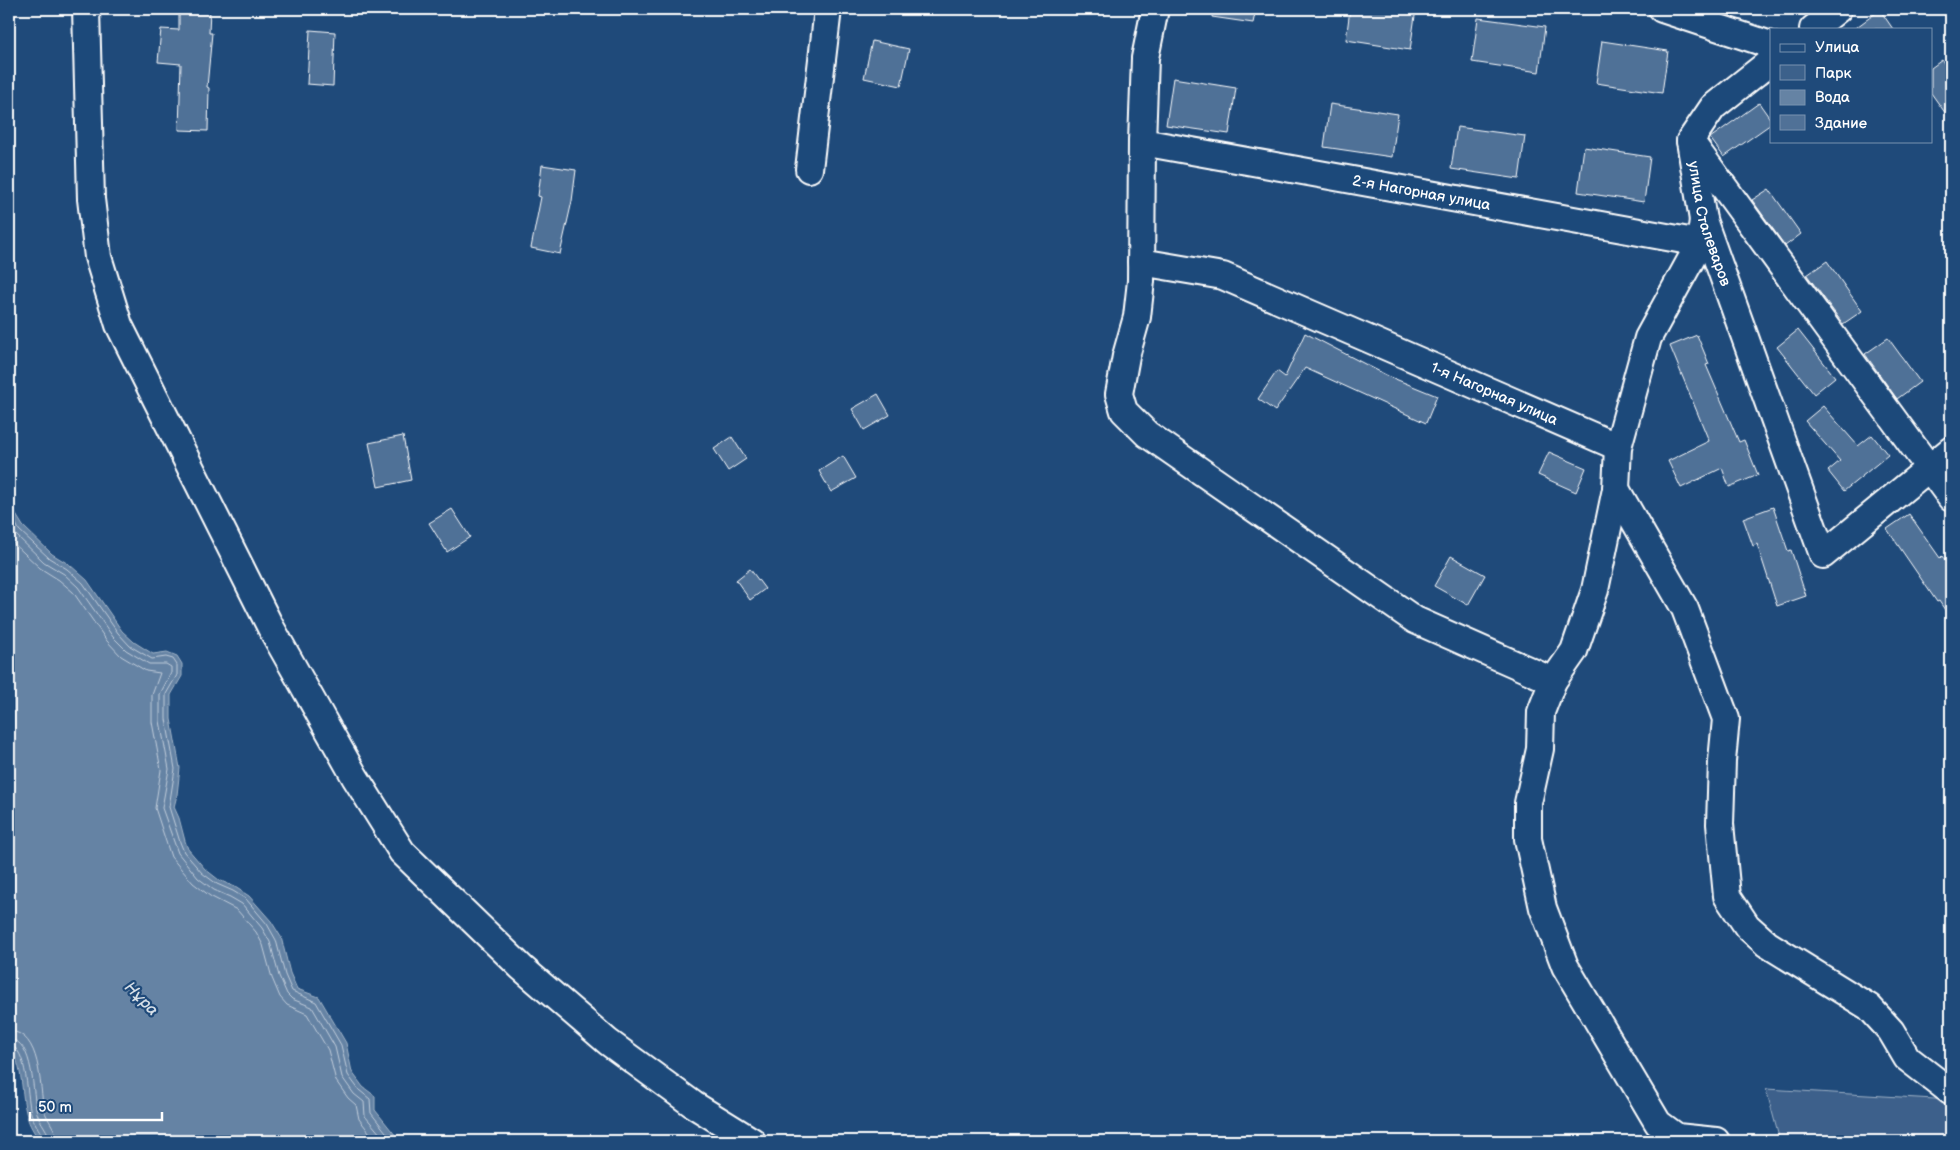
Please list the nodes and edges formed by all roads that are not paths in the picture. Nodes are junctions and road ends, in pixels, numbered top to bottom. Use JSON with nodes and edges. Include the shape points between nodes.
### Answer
{"nodes":[{"id":1,"x":86,"y":9,"type":"edge"},
{"id":2,"x":828,"y":9,"type":"edge"},
{"id":3,"x":1155,"y":9,"type":"edge"},
{"id":4,"x":1662,"y":9,"type":"edge"},
{"id":5,"x":1838,"y":9,"type":"edge"},
{"id":6,"x":1814,"y":28,"type":"edge"},
{"id":7,"x":1770,"y":45,"type":"edge"},
{"id":8,"x":1770,"y":62,"type":"edge"},
{"id":9,"x":1142,"y":142,"type":"junction"},
{"id":10,"x":1690,"y":142,"type":"junction"},
{"id":11,"x":809,"y":169,"type":"dead end"},
{"id":12,"x":1701,"y":232,"type":"junction"},
{"id":13,"x":1141,"y":262,"type":"junction"},
{"id":14,"x":1618,"y":447,"type":"junction"},
{"id":15,"x":1951,"y":450,"type":"edge"},
{"id":16,"x":1930,"y":467,"type":"junction"},
{"id":17,"x":1616,"y":489,"type":"junction"},
{"id":18,"x":1951,"y":498,"type":"edge"},
{"id":19,"x":1553,"y":681,"type":"junction"},
{"id":20,"x":1951,"y":1092,"type":"edge"},
{"id":21,"x":1665,"y":1135,"type":"edge"},
{"id":22,"x":752,"y":1141,"type":"edge"},
{"id":23,"x":1716,"y":1141,"type":"edge"}],
"edges":[{"from":1,"to":22,"type":"street","via":[[91,199],[98,257],[119,325],[270,626],[355,777],[402,852],[522,968],[608,1042]]},
{"from":2,"to":11,"type":"street"},
{"from":3,"to":9,"type":"street","via":[[1145,58]]},
{"from":4,"to":7,"type":"street"},
{"from":5,"to":6,"type":"street"},
{"from":8,"to":10,"type":"street","via":[[1713,107]]},
{"from":9,"to":12,"type":"street","name":"2-я Нагорная улица"},
{"from":9,"to":13,"type":"street"},
{"from":10,"to":12,"type":"street","name":"улица Сталеваров"},
{"from":10,"to":16,"type":"street","name":"улица Сталеваров"},
{"from":12,"to":14,"type":"street","via":[[1648,338]]},
{"from":12,"to":16,"type":"street","name":"улица Сталеваров","via":[[1823,555]]},
{"from":13,"to":14,"type":"street","name":"1-я Нагорная улица","via":[[1223,276]]},
{"from":13,"to":19,"type":"street","via":[[1138,318],[1119,394],[1124,411],[1155,440],[1415,620]]},
{"from":14,"to":17,"type":"street"},
{"from":15,"to":16,"type":"street","name":"улица Сталеваров"},
{"from":16,"to":18,"type":"street"},
{"from":17,"to":19,"type":"street","via":[[1595,590],[1574,651]]},
{"from":17,"to":20,"type":"street","via":[[1685,609],[1726,719],[1720,824],[1727,896],[1747,926],[1767,944],[1870,1006],[1891,1031],[1907,1058]]},
{"from":19,"to":21,"type":"street","via":[[1542,712],[1540,749],[1528,803],[1528,839],[1543,908],[1570,974]]},
{"from":21,"to":23,"type":"street"}]}
